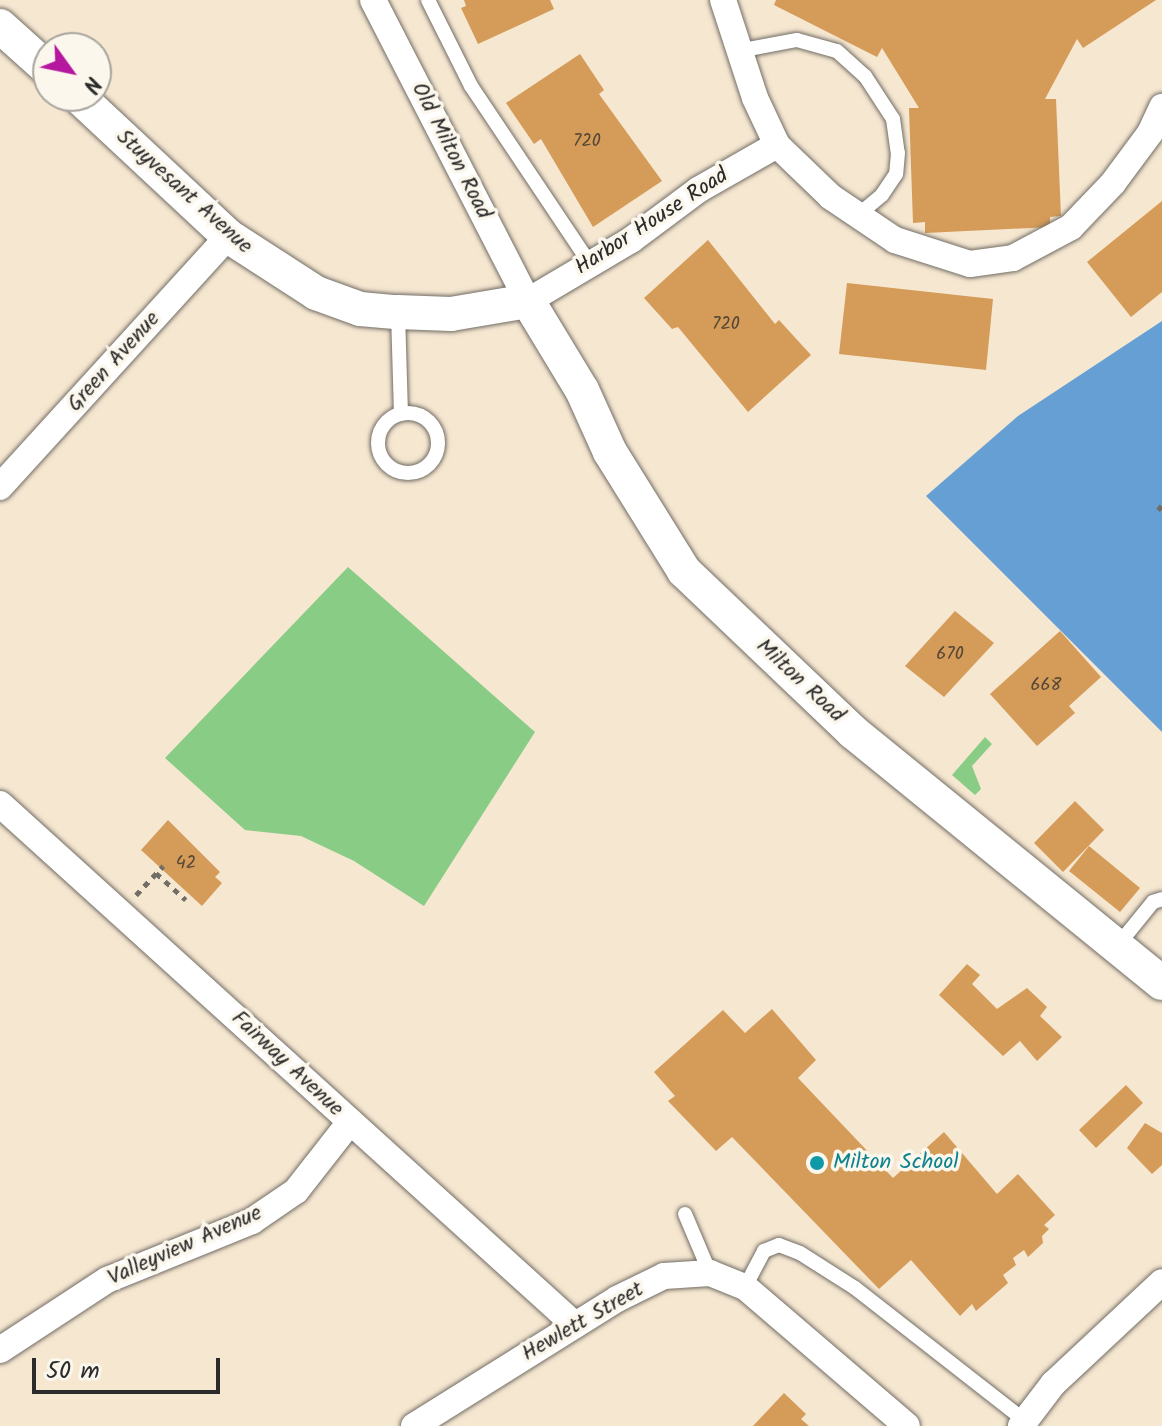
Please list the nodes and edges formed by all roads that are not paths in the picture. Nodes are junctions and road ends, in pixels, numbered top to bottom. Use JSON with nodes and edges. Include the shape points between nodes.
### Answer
{"nodes":[{"id":1,"x":373,"y":0,"type":"edge"},
{"id":2,"x":428,"y":0,"type":"edge"},
{"id":3,"x":723,"y":0,"type":"edge"},
{"id":4,"x":0,"y":26,"type":"edge"},
{"id":5,"x":738,"y":51,"type":"junction"},
{"id":6,"x":32,"y":55,"type":"edge"},
{"id":7,"x":1162,"y":107,"type":"edge"},
{"id":8,"x":95,"y":112,"type":"edge"},
{"id":9,"x":777,"y":145,"type":"junction"},
{"id":10,"x":858,"y":215,"type":"junction"},
{"id":11,"x":228,"y":236,"type":"junction"},
{"id":12,"x":590,"y":264,"type":"junction"},
{"id":13,"x":528,"y":301,"type":"junction"},
{"id":14,"x":398,"y":312,"type":"junction"},
{"id":15,"x":401,"y":414,"type":"junction"},
{"id":16,"x":0,"y":487,"type":"edge"},
{"id":17,"x":0,"y":804,"type":"edge"},
{"id":18,"x":1159,"y":898,"type":"edge"},
{"id":19,"x":1117,"y":946,"type":"junction"},
{"id":20,"x":1162,"y":983,"type":"edge"},
{"id":21,"x":350,"y":1122,"type":"junction"},
{"id":22,"x":685,"y":1214,"type":"dead end"},
{"id":23,"x":710,"y":1273,"type":"junction"},
{"id":24,"x":1162,"y":1282,"type":"edge"},
{"id":25,"x":745,"y":1287,"type":"junction"},
{"id":26,"x":575,"y":1325,"type":"junction"},
{"id":27,"x":0,"y":1350,"type":"edge"},
{"id":28,"x":1022,"y":1423,"type":"edge"},
{"id":29,"x":414,"y":1426,"type":"edge"},
{"id":30,"x":907,"y":1426,"type":"edge"}],
"edges":[{"from":1,"to":13,"type":"street","name":"Old Milton Road"},
{"from":2,"to":12,"type":"lane","via":[[471,86]]},
{"from":3,"to":5,"type":"street"},
{"from":4,"to":6,"type":"street"},
{"from":5,"to":9,"type":"street"},
{"from":5,"to":10,"type":"lane","via":[[797,40],[837,51],[865,76],[893,119],[898,153],[896,174],[882,195]]},
{"from":7,"to":10,"type":"street","via":[[1150,133],[1113,183],[1071,227],[1013,258],[970,264],[895,240]]},
{"from":8,"to":11,"type":"street","name":"Stuyvesant Avenue"},
{"from":9,"to":10,"type":"street","via":[[831,197]]},
{"from":9,"to":12,"type":"street","name":"Harbor House Road","via":[[698,190]]},
{"from":11,"to":14,"type":"street","name":"Stuyvesant Avenue","via":[[316,293],[360,309]]},
{"from":11,"to":16,"type":"street","name":"Green Avenue"},
{"from":12,"to":13,"type":"street","name":"Harbor House Road"},
{"from":13,"to":14,"type":"street","name":"Stuyvesant Avenue","via":[[451,314]]},
{"from":13,"to":19,"type":"street","name":"Milton Road","via":[[582,390],[610,452],[684,571],[853,732]]},
{"from":14,"to":15,"type":"lane"},
{"from":15,"to":15,"type":"lane","via":[[430,422],[438,440],[433,459],[419,472],[390,468],[379,452],[380,432]]},
{"from":17,"to":21,"type":"street","name":"Fairway Avenue"},
{"from":18,"to":19,"type":"lane"},
{"from":19,"to":20,"type":"street","name":"Milton Road"},
{"from":21,"to":26,"type":"street","name":"Fairway Avenue"},
{"from":21,"to":27,"type":"street","name":"Valleyview Avenue","via":[[296,1191],[252,1221],[107,1280]]},
{"from":22,"to":23,"type":"lane"},
{"from":23,"to":25,"type":"street","name":"Hewlett Street"},
{"from":23,"to":26,"type":"street","name":"Hewlett Street","via":[[664,1276]]},
{"from":24,"to":28,"type":"street","via":[[1053,1384]]},
{"from":25,"to":28,"type":"lane","via":[[764,1251],[779,1245],[800,1253],[855,1288]]},
{"from":25,"to":30,"type":"street","name":"Hewlett Street"},
{"from":26,"to":29,"type":"street","name":"Hewlett Street"}]}
